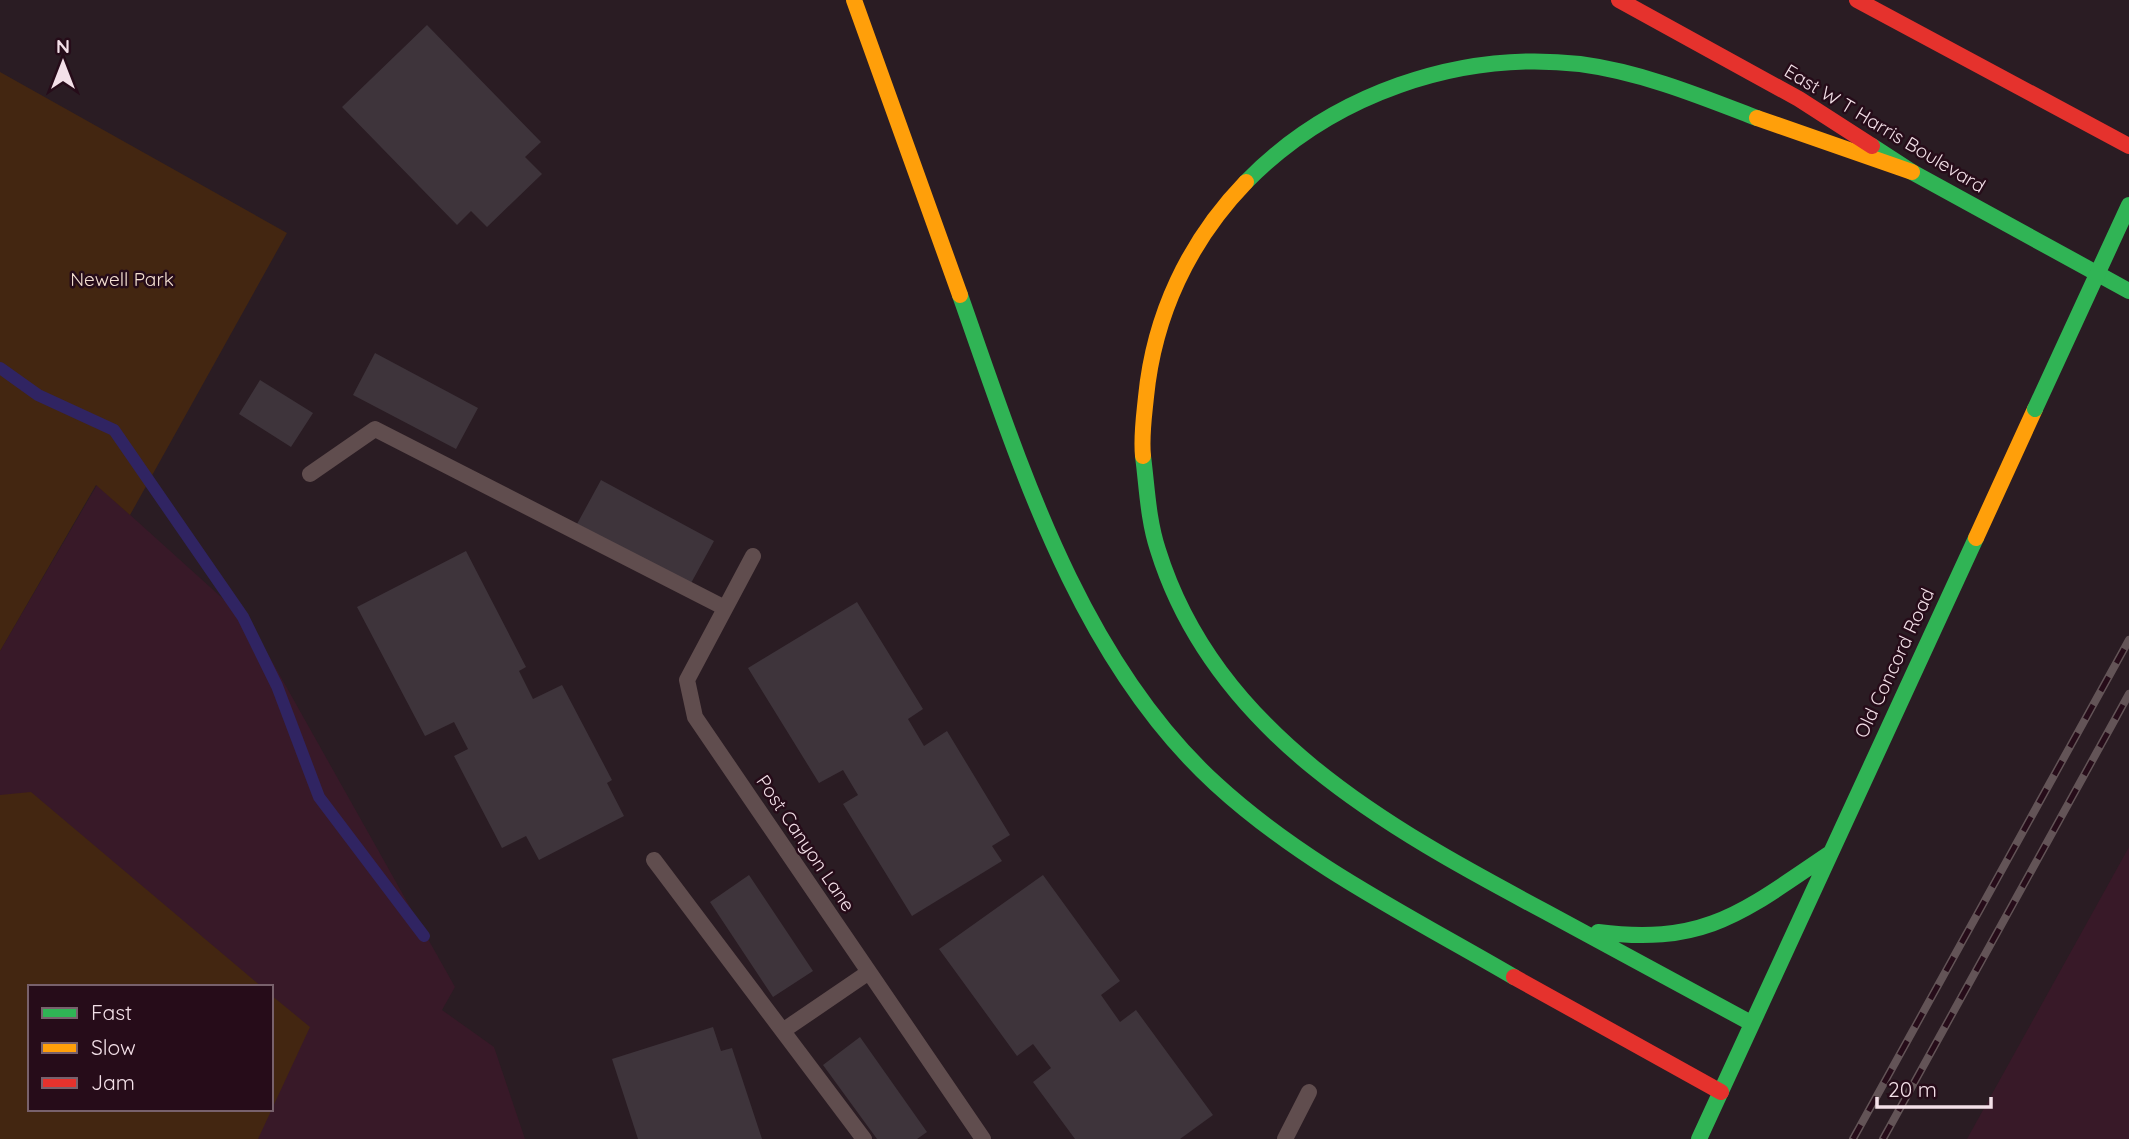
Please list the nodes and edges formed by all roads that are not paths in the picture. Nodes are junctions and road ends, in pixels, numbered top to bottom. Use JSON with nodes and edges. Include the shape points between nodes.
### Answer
{"nodes":[{"id":1,"x":854,"y":0,"type":"edge"},
{"id":2,"x":1619,"y":0,"type":"edge"},
{"id":3,"x":1857,"y":0,"type":"edge"},
{"id":4,"x":1994,"y":53,"type":"dead end"},
{"id":5,"x":2027,"y":92,"type":"junction"},
{"id":6,"x":2129,"y":146,"type":"edge"},
{"id":7,"x":1912,"y":172,"type":"junction"},
{"id":8,"x":2129,"y":205,"type":"edge"},
{"id":9,"x":2129,"y":291,"type":"edge"},
{"id":10,"x":310,"y":474,"type":"dead end"},
{"id":11,"x":752,"y":556,"type":"dead end"},
{"id":12,"x":725,"y":608,"type":"junction"},
{"id":13,"x":1829,"y":854,"type":"junction"},
{"id":14,"x":654,"y":860,"type":"dead end"},
{"id":15,"x":1575,"y":928,"type":"junction"},
{"id":16,"x":869,"y":972,"type":"junction"},
{"id":17,"x":1751,"y":1024,"type":"junction"},
{"id":18,"x":784,"y":1030,"type":"junction"},
{"id":19,"x":1309,"y":1092,"type":"dead end"},
{"id":20,"x":1721,"y":1092,"type":"junction"},
{"id":21,"x":864,"y":1139,"type":"edge"},
{"id":22,"x":983,"y":1139,"type":"edge"},
{"id":23,"x":1285,"y":1139,"type":"edge"},
{"id":24,"x":1699,"y":1139,"type":"edge"}],
"edges":[{"from":1,"to":20,"type":"main road","via":[[1028,483],[1064,569],[1146,707],[1190,759],[1247,812],[1325,865],[1630,1045]]},
{"from":2,"to":7,"type":"main road","name":"East W T Harris Boulevard","via":[[1799,99]]},
{"from":3,"to":5,"type":"main road"},
{"from":4,"to":5,"type":"main road"},
{"from":5,"to":6,"type":"main road"},
{"from":7,"to":9,"type":"main road","name":"East W T Harris Boulevard"},
{"from":7,"to":15,"type":"main road","via":[[1628,73],[1515,61],[1457,68],[1350,102],[1298,133],[1228,198],[1193,246],[1172,289],[1152,341],[1144,392],[1145,483],[1152,533],[1200,639],[1230,685],[1286,746],[1440,855]]},
{"from":8,"to":13,"type":"main road","name":"Old Concord Road","bridge":true},
{"from":10,"to":12,"type":"lane","via":[[375,429]]},
{"from":11,"to":12,"type":"lane","name":"Post Canyon Lane"},
{"from":12,"to":16,"type":"lane","name":"Post Canyon Lane","via":[[687,680],[695,717]]},
{"from":13,"to":15,"type":"main road","via":[[1706,929],[1671,938],[1626,938]]},
{"from":13,"to":17,"type":"main road","name":"Old Concord Road"},
{"from":14,"to":18,"type":"lane"},
{"from":15,"to":17,"type":"main road"},
{"from":16,"to":18,"type":"lane"},
{"from":16,"to":22,"type":"lane","name":"Post Canyon Lane"},
{"from":17,"to":20,"type":"main road","name":"Old Concord Road"},
{"from":18,"to":21,"type":"lane"},
{"from":19,"to":23,"type":"lane"},
{"from":20,"to":24,"type":"main road","name":"Old Concord Road"}]}
